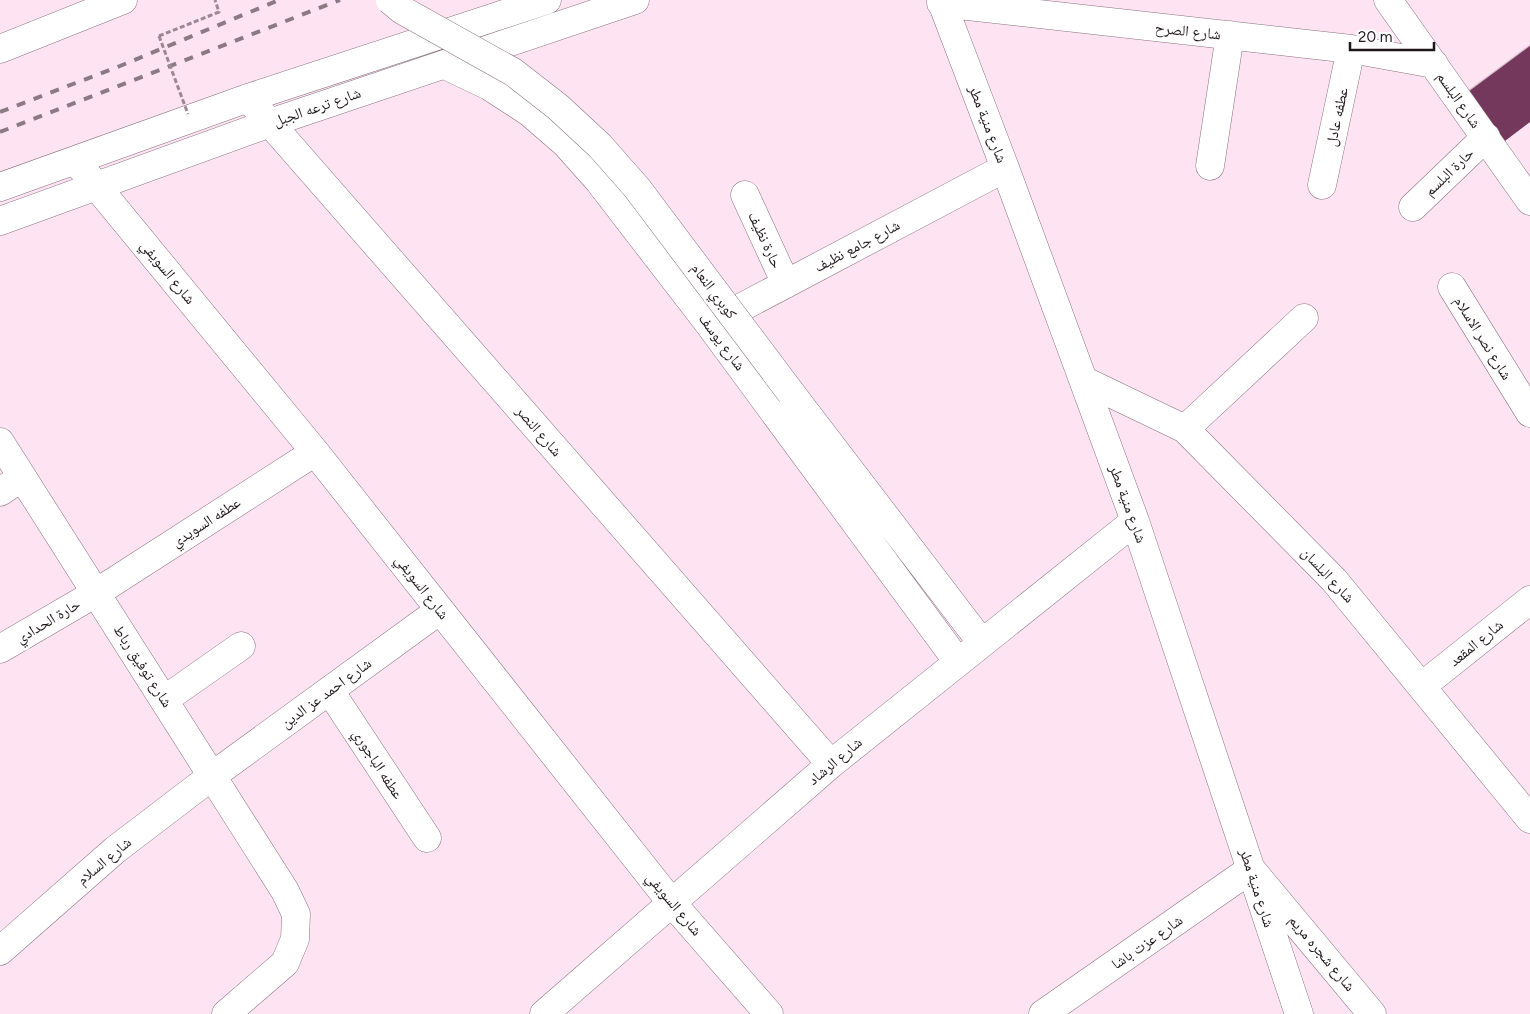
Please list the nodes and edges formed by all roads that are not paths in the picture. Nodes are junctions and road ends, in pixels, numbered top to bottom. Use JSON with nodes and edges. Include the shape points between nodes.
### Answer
{"nodes":[{"id":1,"x":123,"y":0,"type":"edge"},
{"id":2,"x":390,"y":0,"type":"edge"},
{"id":3,"x":547,"y":0,"type":"edge"},
{"id":4,"x":635,"y":0,"type":"edge"},
{"id":5,"x":1388,"y":0,"type":"edge"},
{"id":6,"x":941,"y":1,"type":"edge"},
{"id":7,"x":1230,"y":35,"type":"junction"},
{"id":8,"x":0,"y":49,"type":"edge"},
{"id":9,"x":1351,"y":49,"type":"junction"},
{"id":10,"x":1434,"y":64,"type":"junction"},
{"id":11,"x":445,"y":65,"type":"junction"},
{"id":12,"x":248,"y":98,"type":"junction"},
{"id":13,"x":270,"y":123,"type":"junction"},
{"id":14,"x":1486,"y":137,"type":"junction"},
{"id":15,"x":75,"y":160,"type":"junction"},
{"id":16,"x":1210,"y":166,"type":"dead end"},
{"id":17,"x":1005,"y":168,"type":"junction"},
{"id":18,"x":96,"y":185,"type":"junction"},
{"id":19,"x":1322,"y":185,"type":"dead end"},
{"id":20,"x":0,"y":187,"type":"edge"},
{"id":21,"x":744,"y":195,"type":"dead end"},
{"id":22,"x":1530,"y":200,"type":"edge"},
{"id":23,"x":1413,"y":207,"type":"dead end"},
{"id":24,"x":0,"y":221,"type":"edge"},
{"id":25,"x":786,"y":284,"type":"junction"},
{"id":26,"x":1452,"y":288,"type":"dead end"},
{"id":27,"x":1304,"y":318,"type":"dead end"},
{"id":28,"x":709,"y":324,"type":"junction"},
{"id":29,"x":1083,"y":380,"type":"junction"},
{"id":30,"x":1530,"y":413,"type":"edge"},
{"id":31,"x":1185,"y":429,"type":"junction"},
{"id":32,"x":0,"y":442,"type":"edge"},
{"id":33,"x":315,"y":452,"type":"junction"},
{"id":34,"x":22,"y":477,"type":"junction"},
{"id":35,"x":0,"y":492,"type":"edge"},
{"id":36,"x":1135,"y":520,"type":"junction"},
{"id":37,"x":96,"y":592,"type":"junction"},
{"id":38,"x":1530,"y":600,"type":"edge"},
{"id":39,"x":440,"y":610,"type":"junction"},
{"id":40,"x":982,"y":643,"type":"junction"},
{"id":41,"x":241,"y":646,"type":"dead end"},
{"id":42,"x":0,"y":649,"type":"edge"},
{"id":43,"x":958,"y":662,"type":"junction"},
{"id":44,"x":1422,"y":686,"type":"junction"},
{"id":45,"x":330,"y":691,"type":"junction"},
{"id":46,"x":164,"y":700,"type":"junction"},
{"id":47,"x":831,"y":764,"type":"junction"},
{"id":48,"x":212,"y":776,"type":"junction"},
{"id":49,"x":1530,"y":819,"type":"edge"},
{"id":50,"x":426,"y":838,"type":"dead end"},
{"id":51,"x":1252,"y":869,"type":"junction"},
{"id":52,"x":671,"y":902,"type":"junction"},
{"id":53,"x":0,"y":951,"type":"edge"},
{"id":54,"x":226,"y":1014,"type":"edge"},
{"id":55,"x":544,"y":1014,"type":"edge"},
{"id":56,"x":769,"y":1014,"type":"edge"},
{"id":57,"x":1043,"y":1014,"type":"edge"},
{"id":58,"x":1299,"y":1014,"type":"edge"},
{"id":59,"x":1372,"y":1014,"type":"edge"}],
"edges":[{"from":1,"to":8,"type":"street"},
{"from":2,"to":40,"type":"street","name":"كوبري النعام","bridge":true,"via":[[402,10],[513,72],[558,106],[600,146],[637,188]]},
{"from":3,"to":12,"type":"street","name":"شارع ترعه الجبل"},
{"from":4,"to":11,"type":"street","name":"شارع ترعه الجبل"},
{"from":5,"to":10,"type":"street","name":"شارع البلسم"},
{"from":6,"to":7,"type":"street","name":"شارع الصرح"},
{"from":6,"to":17,"type":"street","name":"شارع منية مطر"},
{"from":7,"to":9,"type":"street","name":"شارع الصرح"},
{"from":7,"to":16,"type":"street"},
{"from":9,"to":10,"type":"street","name":"شارع الصرح"},
{"from":9,"to":19,"type":"street","name":"عطفه عادل"},
{"from":10,"to":14,"type":"street","name":"شارع البلسم"},
{"from":11,"to":13,"type":"street","name":"شارع ترعه الجبل"},
{"from":11,"to":28,"type":"street","name":"شارع يوسف","via":[[497,91],[529,112],[566,144],[598,180]]},
{"from":12,"to":13,"type":"street","name":"شارع النصر"},
{"from":12,"to":15,"type":"street","name":"شارع ترعه الجبل"},
{"from":13,"to":18,"type":"street","name":"شارع ترعه الجبل"},
{"from":13,"to":47,"type":"street","name":"شارع النصر"},
{"from":14,"to":22,"type":"street","name":"شارع البلسم"},
{"from":14,"to":23,"type":"street","name":"حارة البلسم"},
{"from":15,"to":18,"type":"street","name":"شارع السويفي"},
{"from":15,"to":20,"type":"street","name":"شارع ترعه الجبل"},
{"from":17,"to":25,"type":"street","name":"شارع جامع نظيف"},
{"from":17,"to":29,"type":"street","name":"شارع منية مطر"},
{"from":18,"to":24,"type":"street","name":"شارع ترعه الجبل"},
{"from":18,"to":33,"type":"street","name":"شارع السويفي"},
{"from":21,"to":25,"type":"street","name":"حارة نظيف"},
{"from":25,"to":28,"type":"street","name":"شارع جامع نظيف"},
{"from":26,"to":30,"type":"street","name":"شارع نصر الاسلام"},
{"from":27,"to":31,"type":"street"},
{"from":28,"to":43,"type":"street","name":"شارع يوسف"},
{"from":29,"to":31,"type":"street","name":"شارع البلسان"},
{"from":29,"to":36,"type":"street","name":"شارع منية مطر"},
{"from":31,"to":44,"type":"street","name":"شارع البلسان","via":[[1334,580]]},
{"from":32,"to":34,"type":"street","name":"شارع توفيق رباط"},
{"from":33,"to":37,"type":"street","name":"عطفه السويدي"},
{"from":33,"to":39,"type":"street","name":"شارع السويفي"},
{"from":34,"to":35,"type":"street"},
{"from":34,"to":37,"type":"street","name":"شارع توفيق رباط"},
{"from":36,"to":40,"type":"street","name":"شارع الرشاد"},
{"from":36,"to":51,"type":"street","name":"شارع منية مطر"},
{"from":37,"to":42,"type":"street","name":"حارة الحدادي"},
{"from":37,"to":46,"type":"street","name":"شارع توفيق رباط"},
{"from":38,"to":44,"type":"street","name":"شارع المقعد"},
{"from":39,"to":45,"type":"street","name":"شارع احمد عز الدين"},
{"from":39,"to":52,"type":"street","name":"شارع السويفي"},
{"from":40,"to":43,"type":"street","name":"شارع الرشاد"},
{"from":41,"to":46,"type":"street"},
{"from":43,"to":47,"type":"street","name":"شارع الرشاد"},
{"from":44,"to":49,"type":"street","name":"شارع البلسان"},
{"from":45,"to":48,"type":"street","name":"شارع احمد عز الدين"},
{"from":45,"to":50,"type":"street","name":"عطفه الباجوري"},
{"from":46,"to":48,"type":"street","name":"شارع توفيق رباط"},
{"from":47,"to":52,"type":"street","name":"شارع الرشاد"},
{"from":48,"to":53,"type":"street","name":"شارع السلام","via":[[115,850]]},
{"from":48,"to":54,"type":"street","name":"شارع توفيق رباط","via":[[285,890],[296,914],[295,939],[285,963]]},
{"from":51,"to":57,"type":"street","name":"شارع عزت باشا"},
{"from":51,"to":58,"type":"street","name":"شارع منية مطر"},
{"from":51,"to":59,"type":"street","name":"شارع شجره مريم"},
{"from":52,"to":55,"type":"street","name":"شارع الرشاد"},
{"from":52,"to":56,"type":"street","name":"شارع السويفي"}]}
